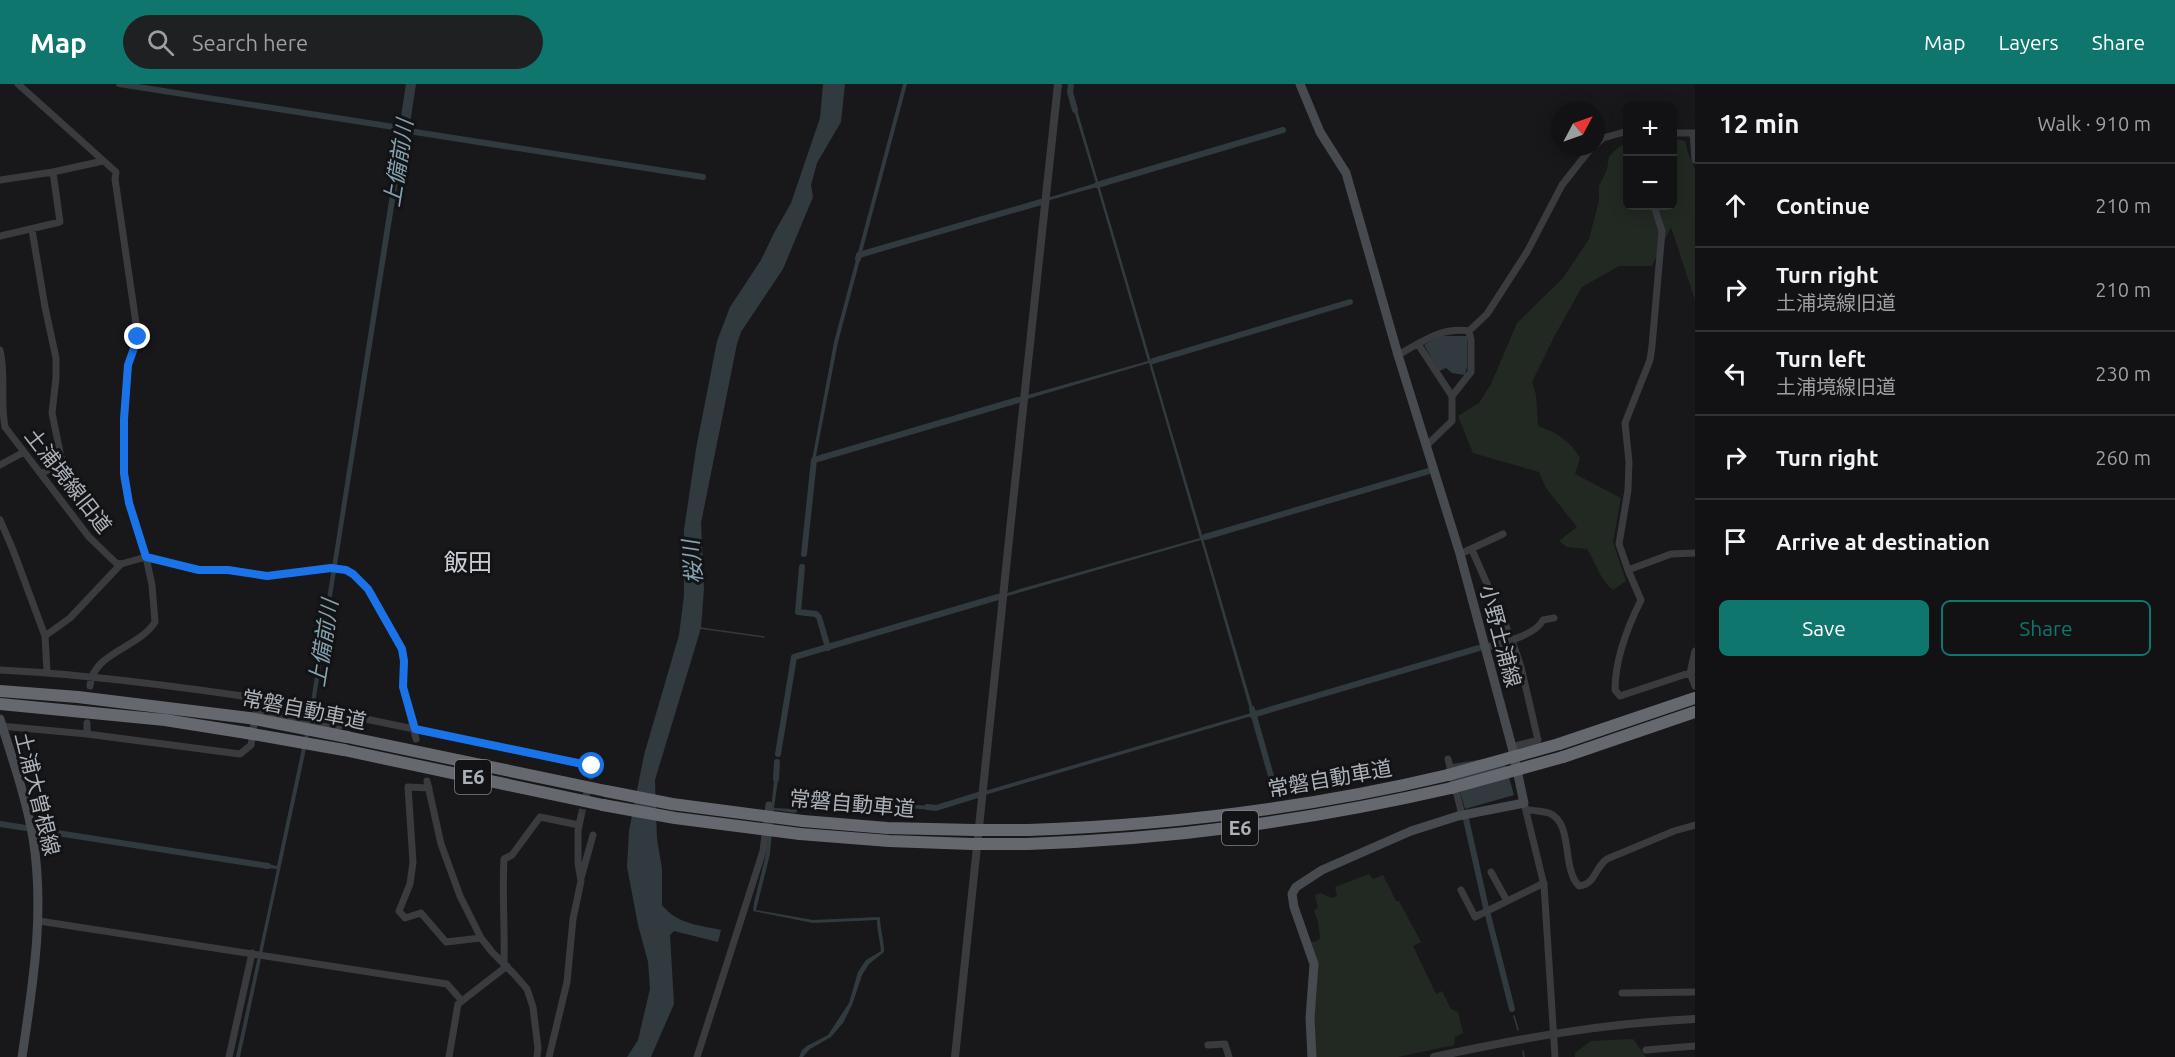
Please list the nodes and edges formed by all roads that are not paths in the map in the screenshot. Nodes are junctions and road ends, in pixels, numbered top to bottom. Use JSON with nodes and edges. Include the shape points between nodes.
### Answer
{"nodes":[{"id":1,"x":18,"y":84,"type":"edge"},
{"id":2,"x":1058,"y":84,"type":"edge"},
{"id":3,"x":1300,"y":84,"type":"edge"},
{"id":4,"x":1623,"y":132,"type":"edge"},
{"id":5,"x":1677,"y":133,"type":"edge"},
{"id":6,"x":1694,"y":133,"type":"edge"},
{"id":7,"x":1605,"y":137,"type":"edge"},
{"id":8,"x":1585,"y":156,"type":"edge"},
{"id":9,"x":103,"y":160,"type":"junction"},
{"id":10,"x":1695,"y":160,"type":"edge"},
{"id":11,"x":53,"y":172,"type":"junction"},
{"id":12,"x":0,"y":180,"type":"edge"},
{"id":13,"x":1655,"y":210,"type":"edge"},
{"id":14,"x":32,"y":230,"type":"junction"},
{"id":15,"x":0,"y":236,"type":"edge"},
{"id":16,"x":1469,"y":331,"type":"junction"},
{"id":17,"x":1418,"y":344,"type":"junction"},
{"id":18,"x":0,"y":350,"type":"edge"},
{"id":19,"x":1398,"y":355,"type":"junction"},
{"id":20,"x":1,"y":394,"type":"edge"},
{"id":21,"x":1452,"y":396,"type":"junction"},
{"id":22,"x":1427,"y":445,"type":"junction"},
{"id":23,"x":24,"y":452,"type":"junction"},
{"id":24,"x":0,"y":465,"type":"edge"},
{"id":25,"x":41,"y":474,"type":"junction"},
{"id":26,"x":0,"y":520,"type":"edge"},
{"id":27,"x":1503,"y":534,"type":"dead end"},
{"id":28,"x":1472,"y":550,"type":"junction"},
{"id":29,"x":1695,"y":553,"type":"edge"},
{"id":30,"x":1460,"y":554,"type":"junction"},
{"id":31,"x":146,"y":557,"type":"junction"},
{"id":32,"x":122,"y":564,"type":"junction"},
{"id":33,"x":1628,"y":570,"type":"junction"},
{"id":34,"x":1554,"y":618,"type":"dead end"},
{"id":35,"x":45,"y":636,"type":"junction"},
{"id":36,"x":1512,"y":640,"type":"junction"},
{"id":37,"x":1485,"y":648,"type":"junction"},
{"id":38,"x":1695,"y":651,"type":"edge"},
{"id":39,"x":0,"y":670,"type":"edge"},
{"id":40,"x":47,"y":672,"type":"junction"},
{"id":41,"x":1693,"y":672,"type":"edge"},
{"id":42,"x":91,"y":677,"type":"junction"},
{"id":43,"x":90,"y":686,"type":"dead end"},
{"id":44,"x":1695,"y":686,"type":"edge"},
{"id":45,"x":0,"y":691,"type":"edge"},
{"id":46,"x":1695,"y":698,"type":"edge"},
{"id":47,"x":2,"y":704,"type":"edge"},
{"id":48,"x":1695,"y":712,"type":"edge"},
{"id":49,"x":252,"y":714,"type":"junction"},
{"id":50,"x":87,"y":723,"type":"dead end"},
{"id":51,"x":1,"y":724,"type":"edge"},
{"id":52,"x":415,"y":729,"type":"junction"},
{"id":53,"x":87,"y":734,"type":"junction"},
{"id":54,"x":417,"y":739,"type":"dead end"},
{"id":55,"x":1512,"y":747,"type":"junction"},
{"id":56,"x":1448,"y":759,"type":"dead end"},
{"id":57,"x":591,"y":776,"type":"dead end"},
{"id":58,"x":769,"y":805,"type":"dead end"},
{"id":59,"x":1525,"y":806,"type":"junction"},
{"id":60,"x":1462,"y":815,"type":"junction"},
{"id":61,"x":581,"y":816,"type":"tunnel mouth"},
{"id":62,"x":579,"y":825,"type":"junction"},
{"id":63,"x":1695,"y":825,"type":"edge"},
{"id":64,"x":593,"y":834,"type":"dead end"},
{"id":65,"x":1491,"y":872,"type":"dead end"},
{"id":66,"x":581,"y":881,"type":"junction"},
{"id":67,"x":1544,"y":883,"type":"junction"},
{"id":68,"x":1461,"y":890,"type":"dead end"},
{"id":69,"x":1507,"y":901,"type":"junction"},
{"id":70,"x":39,"y":921,"type":"junction"},
{"id":71,"x":482,"y":938,"type":"junction"},
{"id":72,"x":254,"y":953,"type":"junction"},
{"id":73,"x":506,"y":965,"type":"junction"},
{"id":74,"x":1695,"y":992,"type":"edge"},
{"id":75,"x":1622,"y":993,"type":"dead end"},
{"id":76,"x":462,"y":1001,"type":"junction"},
{"id":77,"x":1695,"y":1019,"type":"edge"},
{"id":78,"x":1554,"y":1033,"type":"junction"},
{"id":79,"x":1208,"y":1045,"type":"dead end"},
{"id":80,"x":1695,"y":1046,"type":"edge"},
{"id":81,"x":1646,"y":1050,"type":"dead end"},
{"id":82,"x":22,"y":1057,"type":"edge"},
{"id":83,"x":230,"y":1057,"type":"edge"},
{"id":84,"x":448,"y":1057,"type":"edge"},
{"id":85,"x":537,"y":1057,"type":"edge"},
{"id":86,"x":549,"y":1057,"type":"edge"},
{"id":87,"x":697,"y":1057,"type":"edge"},
{"id":88,"x":955,"y":1057,"type":"edge"},
{"id":89,"x":1229,"y":1057,"type":"edge"},
{"id":90,"x":1312,"y":1057,"type":"edge"},
{"id":91,"x":1434,"y":1057,"type":"edge"},
{"id":92,"x":1555,"y":1057,"type":"edge"}],
"edges":[{"from":1,"to":9,"type":"street"},
{"from":2,"to":88,"type":"street"},
{"from":3,"to":19,"type":"main road","name":"小野土浦線","via":[[1320,132],[1346,173]]},
{"from":4,"to":7,"type":"street"},
{"from":5,"to":6,"type":"street"},
{"from":6,"to":10,"type":"street"},
{"from":8,"to":16,"type":"street","via":[[1562,185],[1527,252],[1487,314]]},
{"from":9,"to":11,"type":"street"},
{"from":9,"to":31,"type":"street","via":[[116,172],[138,337],[128,365],[124,473]]},
{"from":11,"to":12,"type":"street"},
{"from":11,"to":14,"type":"street","via":[[60,222]]},
{"from":13,"to":33,"type":"street","via":[[1662,231],[1650,360],[1625,423],[1629,462],[1619,544]]},
{"from":14,"to":15,"type":"street"},
{"from":14,"to":25,"type":"street","via":[[56,358],[52,413],[62,462]]},
{"from":16,"to":17,"type":"street","via":[[1440,332]]},
{"from":16,"to":21,"type":"street","via":[[1471,372]]},
{"from":17,"to":19,"type":"street"},
{"from":17,"to":21,"type":"street"},
{"from":18,"to":20,"type":"street","name":"土浦境線旧道"},
{"from":19,"to":22,"type":"main road","name":"小野土浦線"},
{"from":20,"to":23,"type":"street","name":"土浦境線旧道","via":[[5,427]]},
{"from":21,"to":22,"type":"street","via":[[1452,421]]},
{"from":22,"to":30,"type":"main road","name":"小野土浦線"},
{"from":23,"to":24,"type":"street"},
{"from":23,"to":25,"type":"street","name":"土浦境線旧道"},
{"from":25,"to":32,"type":"street","name":"土浦境線旧道","via":[[89,537],[116,563]]},
{"from":26,"to":35,"type":"street"},
{"from":27,"to":28,"type":"street"},
{"from":28,"to":30,"type":"street"},
{"from":28,"to":36,"type":"street"},
{"from":29,"to":33,"type":"street","via":[[1671,554]]},
{"from":30,"to":37,"type":"main road","name":"小野土浦線"},
{"from":31,"to":32,"type":"street"},
{"from":31,"to":42,"type":"street","via":[[155,622],[138,639],[104,660]]},
{"from":31,"to":52,"type":"street","via":[[199,570],[267,576],[331,568],[353,574],[368,589],[402,649],[403,687]]},
{"from":32,"to":35,"type":"street","via":[[70,618]]},
{"from":33,"to":41,"type":"street","via":[[1641,600],[1630,621],[1614,690],[1620,696]]},
{"from":34,"to":36,"type":"street","via":[[1542,620],[1539,627]]},
{"from":35,"to":40,"type":"street"},
{"from":36,"to":37,"type":"street"},
{"from":36,"to":55,"type":"street","via":[[1538,740]]},
{"from":37,"to":55,"type":"main road","name":"小野土浦線"},
{"from":38,"to":41,"type":"street"},
{"from":39,"to":40,"type":"street"},
{"from":40,"to":42,"type":"street"},
{"from":41,"to":44,"type":"street"},
{"from":42,"to":43,"type":"street"},
{"from":42,"to":49,"type":"street","via":[[249,697]]},
{"from":45,"to":49,"type":"highway","name":"常磐自動車道","number":"E6"},
{"from":46,"to":49,"type":"highway","name":"常磐自動車道","number":"E6","bridge":true,"via":[[1559,744],[1448,775],[1319,802],[1226,816],[1028,830],[887,828],[684,806]]},
{"from":47,"to":48,"type":"highway","name":"常磐自動車道","number":"E6","bridge":true,"via":[[165,720],[247,733],[675,818],[801,834],[972,844],[1120,840],[1323,815],[1451,788],[1563,757]]},
{"from":49,"to":52,"type":"street","via":[[339,726],[350,716]]},
{"from":49,"to":53,"type":"street","via":[[251,745],[240,754]]},
{"from":50,"to":53,"type":"street"},
{"from":51,"to":53,"type":"street"},
{"from":51,"to":70,"type":"main road","name":"土浦大曽根線","via":[[30,821]]},
{"from":52,"to":54,"type":"street"},
{"from":52,"to":57,"type":"street","via":[[592,766]]},
{"from":55,"to":59,"type":"main road","name":"小野土浦線"},
{"from":56,"to":60,"type":"street"},
{"from":58,"to":87,"type":"street","via":[[762,851]]},
{"from":59,"to":60,"type":"main road"},
{"from":59,"to":63,"type":"street","via":[[1548,813],[1560,822],[1573,879],[1579,886],[1590,882],[1598,866],[1607,859]]},
{"from":59,"to":67,"type":"street"},
{"from":60,"to":90,"type":"main road","via":[[1411,831],[1340,861],[1293,891],[1294,907],[1314,964]]},
{"from":61,"to":62,"type":"street"},
{"from":62,"to":66,"type":"street"},
{"from":62,"to":73,"type":"street","via":[[540,817],[512,855],[504,859]]},
{"from":64,"to":66,"type":"street"},
{"from":65,"to":69,"type":"street"},
{"from":66,"to":86,"type":"street","via":[[567,982]]},
{"from":67,"to":69,"type":"street"},
{"from":67,"to":78,"type":"street"},
{"from":68,"to":69,"type":"street","via":[[1475,917]]},
{"from":70,"to":72,"type":"street"},
{"from":70,"to":82,"type":"main road","name":"土浦大曽根線"},
{"from":71,"to":71,"type":"street","via":[[460,896],[441,844],[428,785],[408,787],[413,862],[410,884],[399,911],[405,918],[421,913],[446,942]]},
{"from":71,"to":73,"type":"street"},
{"from":72,"to":76,"type":"street","via":[[447,984]]},
{"from":72,"to":83,"type":"street"},
{"from":73,"to":76,"type":"street"},
{"from":73,"to":85,"type":"street","via":[[527,989]]},
{"from":74,"to":75,"type":"street"},
{"from":76,"to":84,"type":"street","via":[[456,1010]]},
{"from":77,"to":78,"type":"street"},
{"from":78,"to":91,"type":"street"},
{"from":78,"to":92,"type":"street"},
{"from":79,"to":89,"type":"street","via":[[1225,1044]]},
{"from":80,"to":81,"type":"street"}]}
